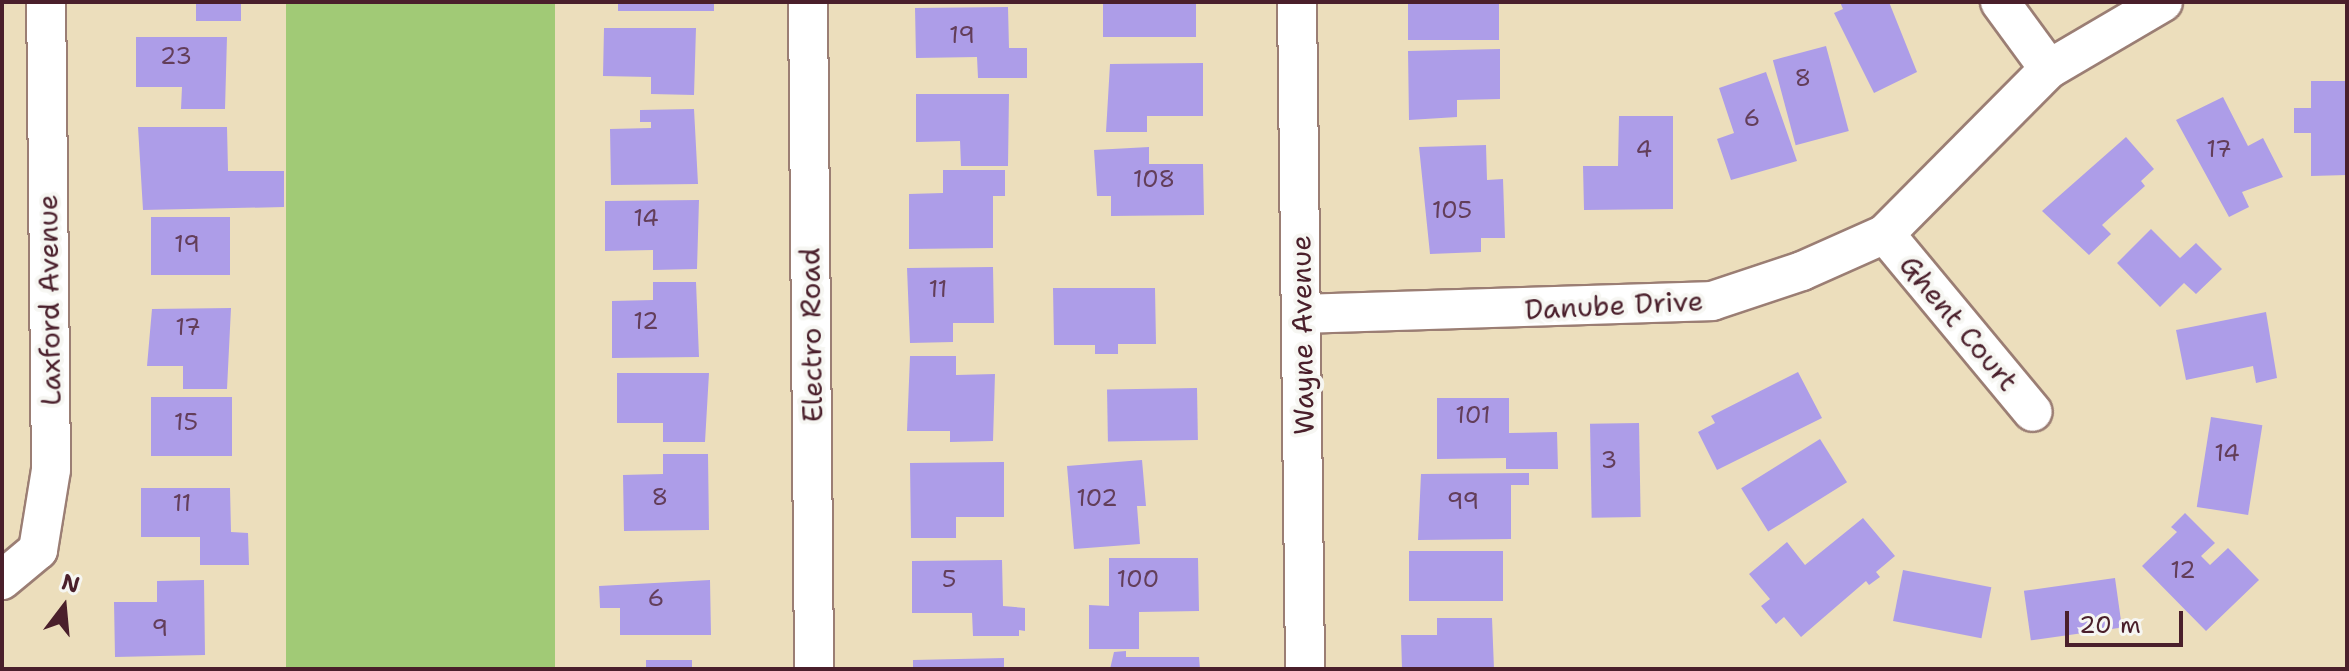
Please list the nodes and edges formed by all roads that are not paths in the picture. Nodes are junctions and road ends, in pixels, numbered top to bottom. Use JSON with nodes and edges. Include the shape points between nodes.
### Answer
{"nodes":[{"id":1,"x":46,"y":2,"type":"edge"},
{"id":2,"x":808,"y":2,"type":"edge"},
{"id":3,"x":1297,"y":2,"type":"edge"},
{"id":4,"x":2000,"y":2,"type":"edge"},
{"id":5,"x":2163,"y":2,"type":"edge"},
{"id":6,"x":2049,"y":69,"type":"junction"},
{"id":7,"x":1885,"y":234,"type":"junction"},
{"id":8,"x":1303,"y":314,"type":"junction"},
{"id":9,"x":2033,"y":412,"type":"dead end"},
{"id":10,"x":2,"y":580,"type":"edge"},
{"id":11,"x":814,"y":669,"type":"edge"},
{"id":12,"x":1305,"y":669,"type":"edge"}],
"edges":[{"from":1,"to":10,"type":"street","name":"Laxford Avenue","via":[[51,470],[38,550]]},
{"from":2,"to":11,"type":"street","name":"Electro Road"},
{"from":3,"to":8,"type":"street","name":"Wayne Avenue"},
{"from":4,"to":6,"type":"street"},
{"from":5,"to":6,"type":"street","name":"Danube Drive"},
{"from":6,"to":7,"type":"street","name":"Danube Drive"},
{"from":7,"to":8,"type":"street","name":"Danube Drive","via":[[1802,271],[1712,301]]},
{"from":7,"to":9,"type":"street","name":"Ghent Court"},
{"from":8,"to":12,"type":"street","name":"Wayne Avenue"}]}
